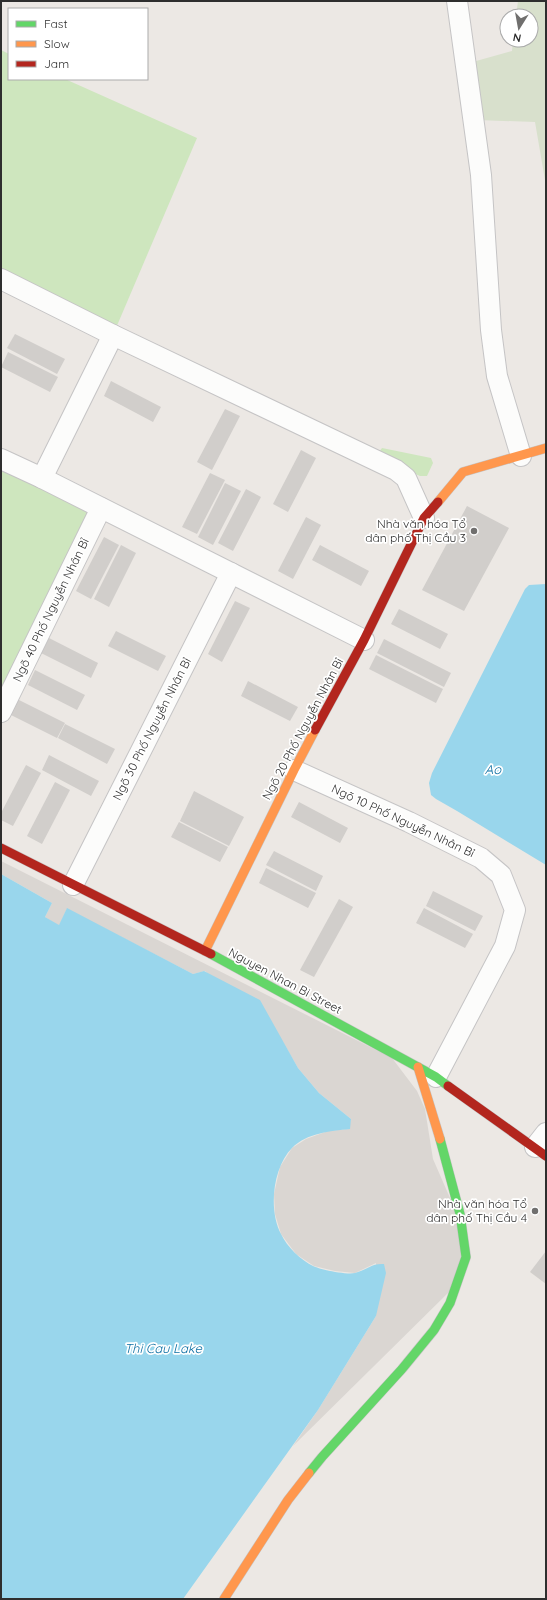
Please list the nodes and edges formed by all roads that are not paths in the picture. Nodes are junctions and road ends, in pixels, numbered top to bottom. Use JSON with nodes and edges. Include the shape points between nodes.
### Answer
{"nodes":[{"id":1,"x":457,"y":1,"type":"edge"},
{"id":2,"x":1,"y":279,"type":"edge"},
{"id":3,"x":113,"y":335,"type":"junction"},
{"id":4,"x":546,"y":448,"type":"edge"},
{"id":5,"x":521,"y":456,"type":"junction"},
{"id":6,"x":1,"y":459,"type":"edge"},
{"id":7,"x":42,"y":478,"type":"junction"},
{"id":8,"x":101,"y":508,"type":"junction"},
{"id":9,"x":424,"y":518,"type":"junction"},
{"id":10,"x":231,"y":573,"type":"junction"},
{"id":11,"x":364,"y":640,"type":"junction"},
{"id":12,"x":1,"y":712,"type":"edge"},
{"id":13,"x":294,"y":770,"type":"junction"},
{"id":14,"x":1,"y":848,"type":"edge"},
{"id":15,"x":73,"y":885,"type":"junction"},
{"id":16,"x":205,"y":951,"type":"junction"},
{"id":17,"x":418,"y":1067,"type":"junction"},
{"id":18,"x":436,"y":1077,"type":"junction"},
{"id":19,"x":542,"y":1145,"type":"edge"},
{"id":20,"x":224,"y":1599,"type":"edge"}],
"edges":[{"from":1,"to":5,"type":"street","via":[[481,174],[497,376]]},
{"from":2,"to":3,"type":"street"},
{"from":3,"to":7,"type":"street"},
{"from":3,"to":9,"type":"street","via":[[396,470],[406,478]]},
{"from":4,"to":5,"type":"street","name":"Ngõ 20 Phố Nguyễn Nhân Bỉ"},
{"from":5,"to":9,"type":"street","name":"Ngõ 20 Phố Nguyễn Nhân Bỉ","via":[[463,472]]},
{"from":6,"to":7,"type":"street"},
{"from":7,"to":8,"type":"street"},
{"from":8,"to":10,"type":"street"},
{"from":8,"to":12,"type":"street","name":"Ngõ 40 Phố Nguyễn Nhân Bỉ"},
{"from":9,"to":11,"type":"street","name":"Ngõ 20 Phố Nguyễn Nhân Bỉ"},
{"from":10,"to":11,"type":"street"},
{"from":10,"to":15,"type":"street","name":"Ngõ 30 Phố Nguyễn Nhân Bỉ"},
{"from":11,"to":13,"type":"street","name":"Ngõ 20 Phố Nguyễn Nhân Bỉ"},
{"from":13,"to":16,"type":"street","name":"Ngõ 20 Phố Nguyễn Nhân Bỉ"},
{"from":13,"to":18,"type":"street","name":"Ngõ 10 Phố Nguyễn Nhân Bỉ","via":[[481,858],[502,875],[515,910],[505,946]]},
{"from":14,"to":15,"type":"street","name":"Nguyen Nhan Bi Street"},
{"from":15,"to":16,"type":"street","name":"Nguyen Nhan Bi Street"},
{"from":16,"to":17,"type":"street","name":"Nguyen Nhan Bi Street"},
{"from":17,"to":18,"type":"street","name":"Nguyen Nhan Bi Street"},
{"from":17,"to":20,"type":"street","via":[[460,1214],[466,1257],[450,1303],[429,1336],[402,1369],[322,1457],[288,1500]]},
{"from":18,"to":19,"type":"street","name":"Nguyen Nhan Bi Street"}]}
